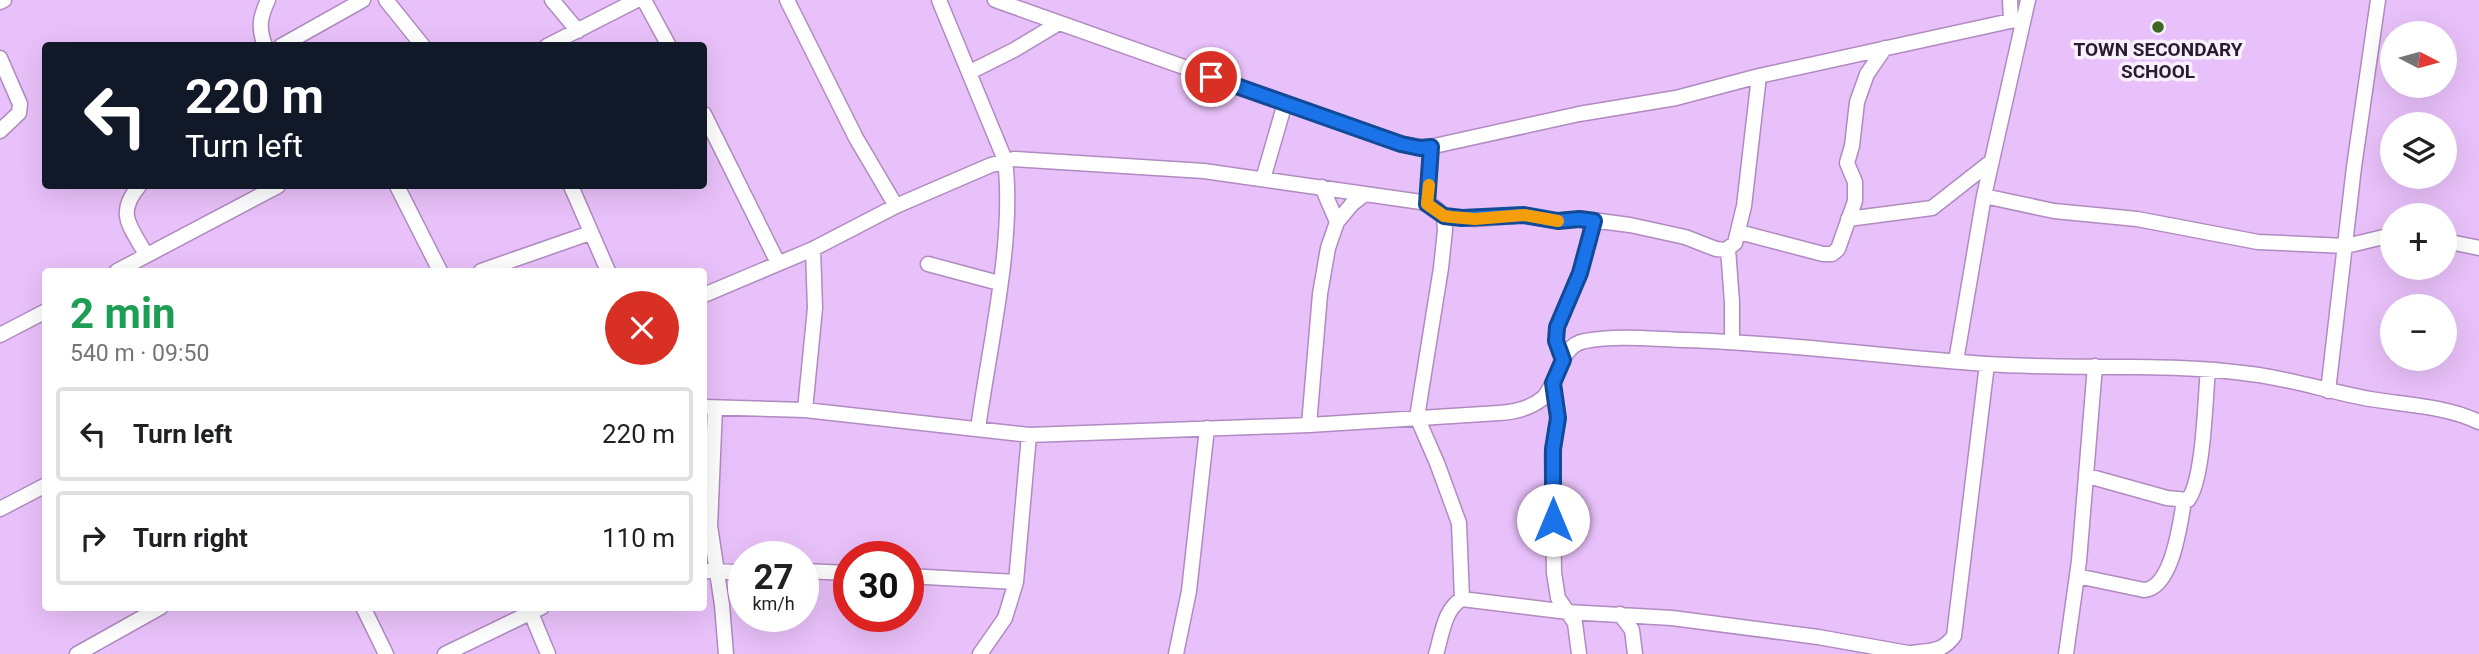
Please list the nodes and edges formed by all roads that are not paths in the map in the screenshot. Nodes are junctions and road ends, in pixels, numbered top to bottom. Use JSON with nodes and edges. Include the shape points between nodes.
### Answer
{"nodes":[{"id":1,"x":268,"y":0,"type":"edge"},
{"id":2,"x":363,"y":0,"type":"edge"},
{"id":3,"x":386,"y":0,"type":"edge"},
{"id":4,"x":552,"y":0,"type":"edge"},
{"id":5,"x":637,"y":0,"type":"edge"},
{"id":6,"x":644,"y":0,"type":"edge"},
{"id":7,"x":787,"y":0,"type":"edge"},
{"id":8,"x":939,"y":0,"type":"edge"},
{"id":9,"x":995,"y":0,"type":"edge"},
{"id":10,"x":2010,"y":0,"type":"edge"},
{"id":11,"x":2028,"y":0,"type":"edge"},
{"id":12,"x":2378,"y":0,"type":"edge"},
{"id":13,"x":2017,"y":19,"type":"junction"},
{"id":14,"x":1059,"y":23,"type":"junction"},
{"id":15,"x":578,"y":31,"type":"junction"},
{"id":16,"x":263,"y":42,"type":"edge"},
{"id":17,"x":288,"y":42,"type":"edge"},
{"id":18,"x":420,"y":42,"type":"edge"},
{"id":19,"x":555,"y":42,"type":"edge"},
{"id":20,"x":667,"y":42,"type":"edge"},
{"id":21,"x":1885,"y":48,"type":"junction"},
{"id":22,"x":0,"y":58,"type":"edge"},
{"id":23,"x":970,"y":72,"type":"junction"},
{"id":24,"x":1759,"y":76,"type":"junction"},
{"id":25,"x":1285,"y":103,"type":"junction"},
{"id":26,"x":0,"y":131,"type":"edge"},
{"id":27,"x":709,"y":138,"type":"edge"},
{"id":28,"x":1431,"y":147,"type":"junction"},
{"id":29,"x":1005,"y":159,"type":"junction"},
{"id":30,"x":1992,"y":161,"type":"junction"},
{"id":31,"x":1263,"y":179,"type":"junction"},
{"id":32,"x":1322,"y":187,"type":"junction"},
{"id":33,"x":136,"y":189,"type":"edge"},
{"id":34,"x":272,"y":189,"type":"edge"},
{"id":35,"x":399,"y":189,"type":"edge"},
{"id":36,"x":572,"y":189,"type":"edge"},
{"id":37,"x":1365,"y":194,"type":"junction"},
{"id":38,"x":1984,"y":196,"type":"junction"},
{"id":39,"x":1427,"y":204,"type":"junction"},
{"id":40,"x":896,"y":206,"type":"junction"},
{"id":41,"x":1444,"y":216,"type":"junction"},
{"id":42,"x":1848,"y":219,"type":"junction"},
{"id":43,"x":1594,"y":221,"type":"junction"},
{"id":44,"x":1337,"y":222,"type":"junction"},
{"id":45,"x":1739,"y":232,"type":"junction"},
{"id":46,"x":590,"y":233,"type":"junction"},
{"id":47,"x":2380,"y":237,"type":"edge"},
{"id":48,"x":2457,"y":244,"type":"edge"},
{"id":49,"x":2346,"y":246,"type":"junction"},
{"id":50,"x":2479,"y":248,"type":"edge"},
{"id":51,"x":813,"y":249,"type":"junction"},
{"id":52,"x":1728,"y":249,"type":"junction"},
{"id":53,"x":146,"y":255,"type":"junction"},
{"id":54,"x":778,"y":263,"type":"junction"},
{"id":55,"x":928,"y":264,"type":"dead end"},
{"id":56,"x":122,"y":268,"type":"edge"},
{"id":57,"x":438,"y":268,"type":"edge"},
{"id":58,"x":490,"y":268,"type":"edge"},
{"id":59,"x":607,"y":268,"type":"edge"},
{"id":60,"x":999,"y":283,"type":"junction"},
{"id":61,"x":707,"y":294,"type":"edge"},
{"id":62,"x":42,"y":313,"type":"edge"},
{"id":63,"x":0,"y":335,"type":"edge"},
{"id":64,"x":1732,"y":341,"type":"junction"},
{"id":65,"x":1563,"y":360,"type":"junction"},
{"id":66,"x":1956,"y":361,"type":"junction"},
{"id":67,"x":1987,"y":364,"type":"junction"},
{"id":68,"x":2095,"y":366,"type":"junction"},
{"id":69,"x":2208,"y":370,"type":"junction"},
{"id":70,"x":1553,"y":383,"type":"junction"},
{"id":71,"x":2328,"y":391,"type":"junction"},
{"id":72,"x":709,"y":408,"type":"edge"},
{"id":73,"x":805,"y":410,"type":"junction"},
{"id":74,"x":1417,"y":417,"type":"junction"},
{"id":75,"x":2479,"y":422,"type":"edge"},
{"id":76,"x":1309,"y":425,"type":"junction"},
{"id":77,"x":1207,"y":428,"type":"junction"},
{"id":78,"x":978,"y":429,"type":"junction"},
{"id":79,"x":1029,"y":435,"type":"junction"},
{"id":80,"x":2088,"y":476,"type":"junction"},
{"id":81,"x":42,"y":487,"type":"edge"},
{"id":82,"x":2183,"y":501,"type":"junction"},
{"id":83,"x":0,"y":509,"type":"edge"},
{"id":84,"x":711,"y":572,"type":"edge"},
{"id":85,"x":2077,"y":576,"type":"junction"},
{"id":86,"x":924,"y":577,"type":"edge"},
{"id":87,"x":1016,"y":582,"type":"junction"},
{"id":88,"x":1462,"y":599,"type":"junction"},
{"id":89,"x":154,"y":611,"type":"edge"},
{"id":90,"x":365,"y":611,"type":"edge"},
{"id":91,"x":534,"y":611,"type":"edge"},
{"id":92,"x":536,"y":611,"type":"edge"},
{"id":93,"x":1568,"y":612,"type":"junction"},
{"id":94,"x":1620,"y":614,"type":"junction"},
{"id":95,"x":77,"y":654,"type":"edge"},
{"id":96,"x":386,"y":654,"type":"edge"},
{"id":97,"x":445,"y":654,"type":"edge"},
{"id":98,"x":548,"y":654,"type":"edge"},
{"id":99,"x":726,"y":654,"type":"edge"},
{"id":100,"x":980,"y":654,"type":"edge"},
{"id":101,"x":1176,"y":654,"type":"edge"},
{"id":102,"x":1436,"y":654,"type":"edge"},
{"id":103,"x":1579,"y":654,"type":"edge"},
{"id":104,"x":1635,"y":654,"type":"edge"},
{"id":105,"x":1906,"y":654,"type":"edge"},
{"id":106,"x":2066,"y":654,"type":"edge"}],
"edges":[{"from":1,"to":16,"type":"street","via":[[260,20]]},
{"from":2,"to":17,"type":"street"},
{"from":3,"to":18,"type":"street"},
{"from":4,"to":15,"type":"street"},
{"from":5,"to":15,"type":"street"},
{"from":6,"to":20,"type":"street"},
{"from":7,"to":40,"type":"street","via":[[856,138]]},
{"from":8,"to":23,"type":"street"},
{"from":9,"to":14,"type":"street"},
{"from":10,"to":13,"type":"street"},
{"from":11,"to":13,"type":"street"},
{"from":12,"to":49,"type":"street"},
{"from":13,"to":21,"type":"street"},
{"from":13,"to":30,"type":"street"},
{"from":14,"to":23,"type":"street"},
{"from":14,"to":25,"type":"street"},
{"from":15,"to":19,"type":"street"},
{"from":21,"to":24,"type":"street"},
{"from":21,"to":42,"type":"street","via":[[1867,74],[1857,102],[1847,160],[1855,187]]},
{"from":22,"to":26,"type":"street","via":[[20,104],[19,113]]},
{"from":23,"to":29,"type":"street"},
{"from":24,"to":28,"type":"street","via":[[1676,98],[1578,114]]},
{"from":24,"to":45,"type":"street"},
{"from":25,"to":28,"type":"street","via":[[1401,144]]},
{"from":25,"to":31,"type":"street"},
{"from":27,"to":54,"type":"street"},
{"from":28,"to":39,"type":"street"},
{"from":29,"to":31,"type":"street"},
{"from":29,"to":40,"type":"street"},
{"from":29,"to":60,"type":"street"},
{"from":30,"to":38,"type":"street"},
{"from":30,"to":42,"type":"street","via":[[1932,208]]},
{"from":31,"to":32,"type":"street"},
{"from":32,"to":37,"type":"street"},
{"from":32,"to":44,"type":"street"},
{"from":33,"to":53,"type":"street","via":[[128,198],[126,215]]},
{"from":34,"to":53,"type":"street"},
{"from":35,"to":57,"type":"street"},
{"from":36,"to":46,"type":"street"},
{"from":37,"to":39,"type":"street"},
{"from":37,"to":44,"type":"street"},
{"from":38,"to":49,"type":"street","via":[[2238,240]]},
{"from":38,"to":66,"type":"street"},
{"from":39,"to":41,"type":"street"},
{"from":40,"to":51,"type":"street"},
{"from":41,"to":43,"type":"street","via":[[1524,215]]},
{"from":41,"to":74,"type":"street","via":[[1441,268]]},
{"from":42,"to":45,"type":"street","via":[[1839,247],[1830,254]]},
{"from":43,"to":52,"type":"street","via":[[1641,227]]},
{"from":43,"to":65,"type":"street","via":[[1580,273],[1557,327]]},
{"from":44,"to":76,"type":"street","via":[[1320,295]]},
{"from":45,"to":52,"type":"street"},
{"from":46,"to":58,"type":"street"},
{"from":46,"to":59,"type":"street"},
{"from":47,"to":49,"type":"street"},
{"from":48,"to":50,"type":"street"},
{"from":49,"to":71,"type":"street"},
{"from":51,"to":54,"type":"street"},
{"from":51,"to":73,"type":"street","via":[[815,308]]},
{"from":52,"to":64,"type":"street"},
{"from":53,"to":56,"type":"street"},
{"from":54,"to":61,"type":"street"},
{"from":55,"to":60,"type":"street"},
{"from":60,"to":78,"type":"street"},
{"from":62,"to":63,"type":"street"},
{"from":64,"to":65,"type":"street","via":[[1587,340],[1573,345]]},
{"from":64,"to":66,"type":"street"},
{"from":65,"to":70,"type":"street"},
{"from":66,"to":67,"type":"street"},
{"from":67,"to":68,"type":"street"},
{"from":67,"to":105,"type":"street","via":[[1954,636],[1937,653]]},
{"from":68,"to":69,"type":"street"},
{"from":68,"to":80,"type":"street"},
{"from":69,"to":71,"type":"street","via":[[2263,376]]},
{"from":69,"to":82,"type":"street","via":[[2200,456],[2194,487]]},
{"from":70,"to":74,"type":"street","via":[[1542,399],[1522,410]]},
{"from":70,"to":93,"type":"street","via":[[1558,418],[1552,455],[1554,573],[1558,598]]},
{"from":71,"to":75,"type":"street","via":[[2449,412]]},
{"from":72,"to":73,"type":"street"},
{"from":72,"to":84,"type":"street"},
{"from":73,"to":78,"type":"street"},
{"from":74,"to":76,"type":"street"},
{"from":74,"to":88,"type":"street","via":[[1458,518]]},
{"from":76,"to":77,"type":"street"},
{"from":77,"to":79,"type":"street"},
{"from":77,"to":101,"type":"street","via":[[1191,579]]},
{"from":78,"to":79,"type":"street"},
{"from":79,"to":87,"type":"street"},
{"from":80,"to":82,"type":"street"},
{"from":80,"to":85,"type":"street"},
{"from":81,"to":83,"type":"street"},
{"from":82,"to":85,"type":"street","via":[[2165,575],[2155,588],[2144,590]]},
{"from":84,"to":99,"type":"street","via":[[725,629]]},
{"from":85,"to":106,"type":"street"},
{"from":86,"to":87,"type":"street"},
{"from":87,"to":100,"type":"street","via":[[1005,618]]},
{"from":88,"to":93,"type":"street"},
{"from":88,"to":102,"type":"street","via":[[1447,617]]},
{"from":89,"to":95,"type":"street"},
{"from":90,"to":96,"type":"street"},
{"from":91,"to":97,"type":"street"},
{"from":92,"to":98,"type":"street"},
{"from":93,"to":94,"type":"street"},
{"from":93,"to":103,"type":"street","via":[[1575,623]]},
{"from":94,"to":104,"type":"street","via":[[1634,634]]},
{"from":94,"to":105,"type":"street","via":[[1818,637]]}]}
